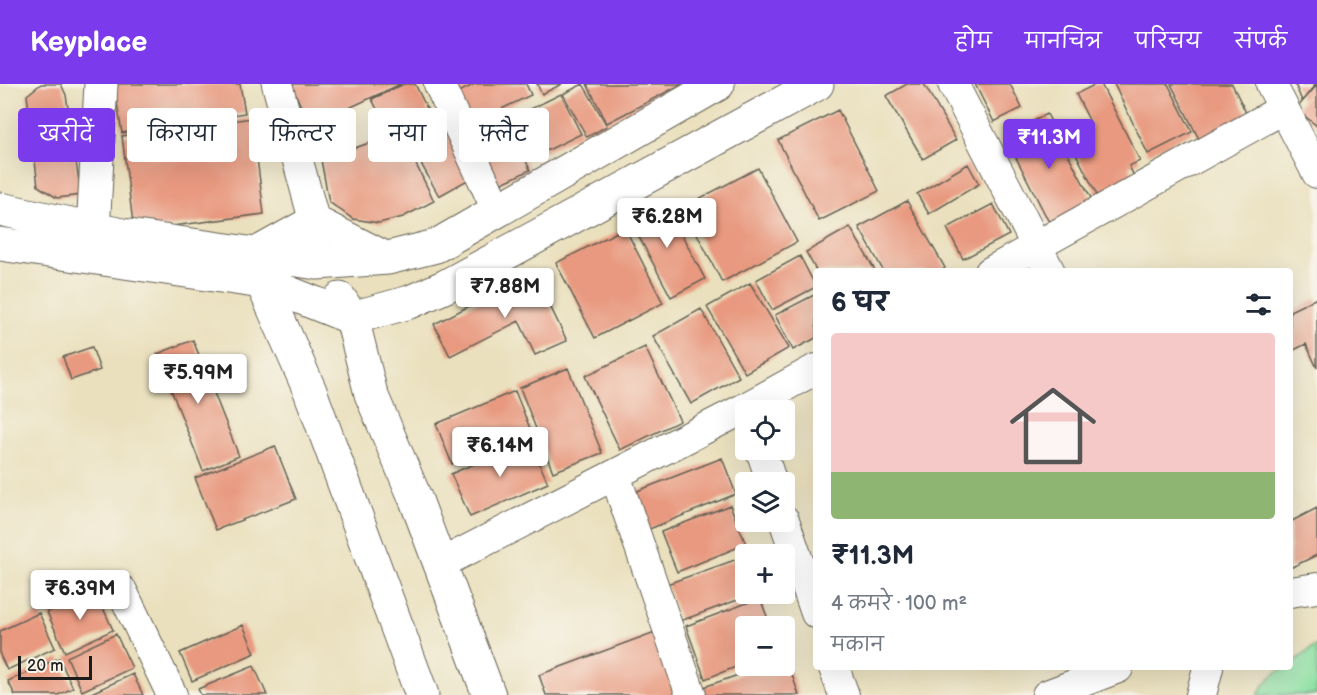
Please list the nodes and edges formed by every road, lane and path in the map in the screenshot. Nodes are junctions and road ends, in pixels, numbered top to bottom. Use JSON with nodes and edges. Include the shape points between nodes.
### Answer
{"nodes":[{"id":1,"x":101,"y":84,"type":"edge"},
{"id":2,"x":277,"y":84,"type":"edge"},
{"id":3,"x":439,"y":84,"type":"edge"},
{"id":4,"x":817,"y":84,"type":"edge"},
{"id":5,"x":953,"y":84,"type":"edge"},
{"id":6,"x":714,"y":85,"type":"edge"},
{"id":7,"x":1277,"y":97,"type":"edge"},
{"id":8,"x":1314,"y":162,"type":"edge"},
{"id":9,"x":0,"y":209,"type":"edge"},
{"id":10,"x":497,"y":210,"type":"junction"},
{"id":11,"x":314,"y":220,"type":"junction"},
{"id":12,"x":0,"y":244,"type":"edge"},
{"id":13,"x":93,"y":244,"type":"junction"},
{"id":14,"x":388,"y":258,"type":"junction"},
{"id":15,"x":1043,"y":259,"type":"edge"},
{"id":16,"x":316,"y":263,"type":"junction"},
{"id":17,"x":259,"y":268,"type":"junction"},
{"id":18,"x":1006,"y":268,"type":"edge"},
{"id":19,"x":352,"y":318,"type":"junction"},
{"id":20,"x":813,"y":371,"type":"edge"},
{"id":21,"x":763,"y":400,"type":"edge"},
{"id":22,"x":735,"y":415,"type":"edge"},
{"id":23,"x":615,"y":475,"type":"junction"},
{"id":24,"x":788,"y":532,"type":"edge"},
{"id":25,"x":440,"y":564,"type":"junction"},
{"id":26,"x":1317,"y":588,"type":"edge"},
{"id":27,"x":122,"y":591,"type":"dead end"},
{"id":28,"x":1293,"y":592,"type":"edge"},
{"id":29,"x":813,"y":604,"type":"edge"},
{"id":30,"x":835,"y":670,"type":"edge"},
{"id":31,"x":1113,"y":670,"type":"edge"},
{"id":32,"x":1207,"y":670,"type":"edge"},
{"id":33,"x":172,"y":695,"type":"edge"},
{"id":34,"x":422,"y":695,"type":"edge"},
{"id":35,"x":489,"y":695,"type":"edge"},
{"id":36,"x":691,"y":695,"type":"edge"},
{"id":37,"x":844,"y":695,"type":"edge"},
{"id":38,"x":1047,"y":695,"type":"edge"},
{"id":39,"x":1201,"y":695,"type":"edge"}],
"edges":[{"from":1,"to":13,"type":"main road"},
{"from":2,"to":11,"type":"street"},
{"from":3,"to":10,"type":"street"},
{"from":4,"to":19,"type":"main road","via":[[446,286],[410,302]]},
{"from":5,"to":15,"type":"street"},
{"from":6,"to":10,"type":"main road"},
{"from":7,"to":8,"type":"street"},
{"from":7,"to":15,"type":"street"},
{"from":9,"to":13,"type":"main road"},
{"from":10,"to":14,"type":"main road","via":[[436,246]]},
{"from":11,"to":14,"type":"street"},
{"from":11,"to":16,"type":"street"},
{"from":11,"to":17,"type":"street"},
{"from":12,"to":13,"type":"main road"},
{"from":13,"to":17,"type":"main road","via":[[122,235]]},
{"from":14,"to":16,"type":"main road"},
{"from":15,"to":18,"type":"street"},
{"from":16,"to":17,"type":"main road"},
{"from":16,"to":19,"type":"main road"},
{"from":17,"to":19,"type":"main road"},
{"from":17,"to":34,"type":"main road","via":[[310,391]]},
{"from":19,"to":25,"type":"main road","via":[[371,394]]},
{"from":20,"to":21,"type":"street"},
{"from":22,"to":23,"type":"street"},
{"from":23,"to":25,"type":"street"},
{"from":23,"to":36,"type":"street"},
{"from":24,"to":29,"type":"street"},
{"from":25,"to":35,"type":"main road"},
{"from":26,"to":28,"type":"street"},
{"from":27,"to":33,"type":"street"},
{"from":30,"to":37,"type":"street"},
{"from":31,"to":38,"type":"street"},
{"from":32,"to":39,"type":"street"}]}
